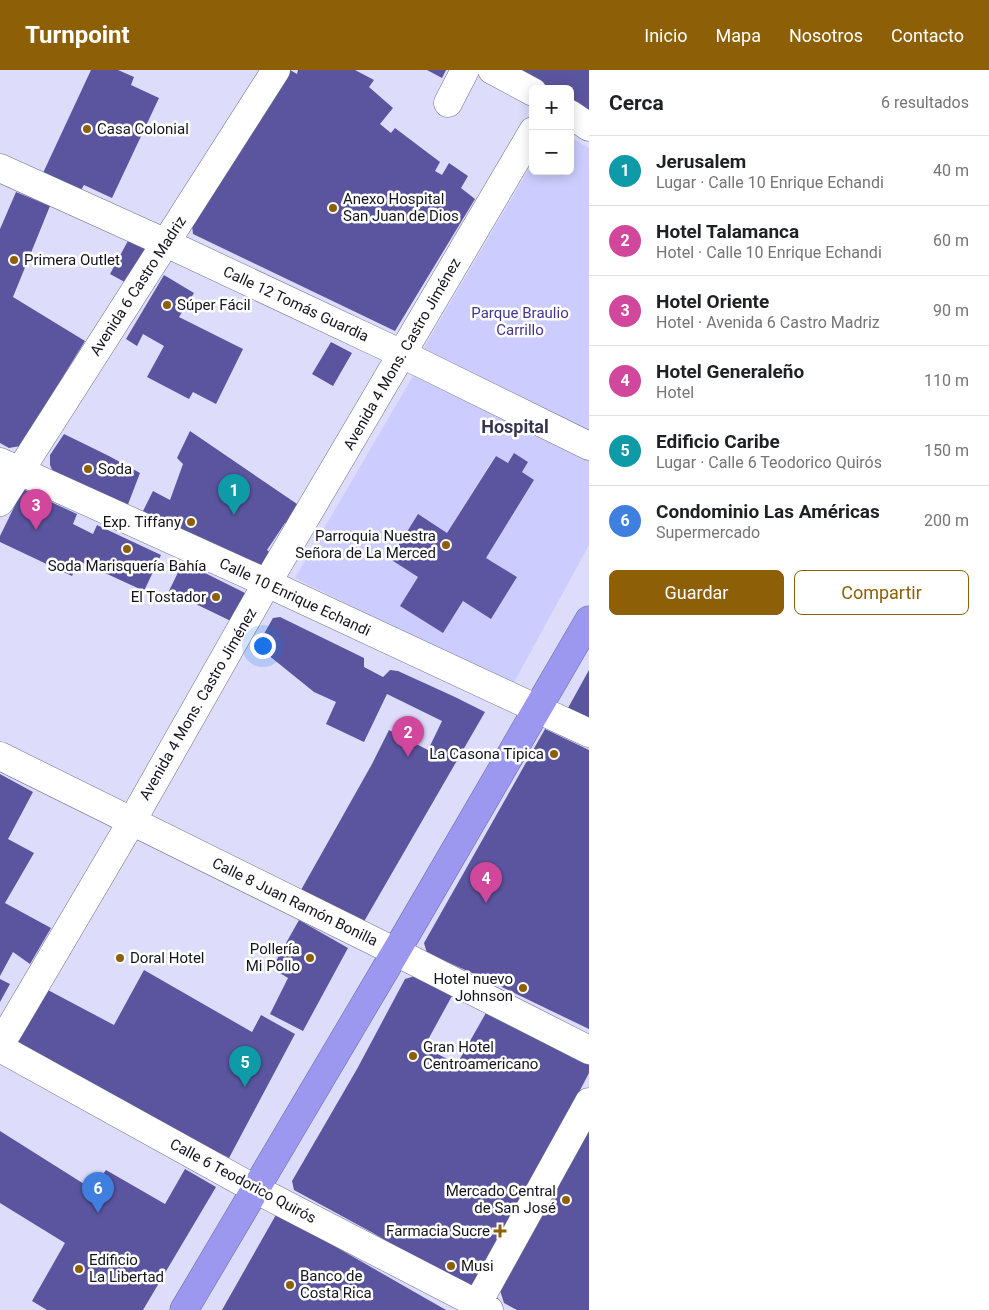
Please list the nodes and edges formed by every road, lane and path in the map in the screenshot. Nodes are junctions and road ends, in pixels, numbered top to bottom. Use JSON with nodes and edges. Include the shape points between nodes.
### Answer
{"nodes":[{"id":1,"x":276,"y":70,"type":"edge"},
{"id":2,"x":466,"y":70,"type":"edge"},
{"id":3,"x":492,"y":70,"type":"edge"},
{"id":4,"x":529,"y":90,"type":"edge"},
{"id":5,"x":448,"y":103,"type":"dead end"},
{"id":6,"x":574,"y":117,"type":"edge"},
{"id":7,"x":589,"y":127,"type":"edge"},
{"id":8,"x":529,"y":138,"type":"edge"},
{"id":9,"x":0,"y":168,"type":"edge"},
{"id":10,"x":166,"y":243,"type":"junction"},
{"id":11,"x":402,"y":354,"type":"junction"},
{"id":12,"x":589,"y":446,"type":"edge"},
{"id":13,"x":10,"y":467,"type":"edge"},
{"id":14,"x":0,"y":502,"type":"edge"},
{"id":15,"x":267,"y":583,"type":"junction"},
{"id":16,"x":589,"y":620,"type":"edge"},
{"id":17,"x":537,"y":710,"type":"junction"},
{"id":18,"x":589,"y":734,"type":"edge"},
{"id":19,"x":0,"y":756,"type":"edge"},
{"id":20,"x":132,"y":821,"type":"junction"},
{"id":21,"x":396,"y":952,"type":"junction"},
{"id":22,"x":0,"y":1046,"type":"edge"},
{"id":23,"x":589,"y":1050,"type":"edge"},
{"id":24,"x":589,"y":1102,"type":"edge"},
{"id":25,"x":255,"y":1189,"type":"junction"},
{"id":26,"x":480,"y":1308,"type":"edge"},
{"id":27,"x":184,"y":1310,"type":"edge"}],
"edges":[{"from":1,"to":10,"type":"street","name":"Avenida 6 Castro Madriz"},
{"from":2,"to":5,"type":"street"},
{"from":3,"to":4,"type":"street"},
{"from":6,"to":7,"type":"street"},
{"from":8,"to":11,"type":"street","name":"Avenida 4 Mons. Castro Jiménez"},
{"from":9,"to":10,"type":"street","name":"Calle 12 Tomás Guardia"},
{"from":10,"to":11,"type":"street","name":"Calle 12 Tomás Guardia"},
{"from":10,"to":13,"type":"street","name":"Avenida 6 Castro Madriz"},
{"from":11,"to":12,"type":"street","name":"Calle 12 Tomás Guardia"},
{"from":11,"to":15,"type":"street","name":"Avenida 4 Mons. Castro Jiménez"},
{"from":13,"to":14,"type":"street","name":"Avenida 6 Castro Madriz"},
{"from":13,"to":15,"type":"street","name":"Calle 10 Enrique Echandi"},
{"from":15,"to":17,"type":"street","name":"Calle 10 Enrique Echandi"},
{"from":15,"to":20,"type":"street","name":"Avenida 4 Mons. Castro Jiménez"},
{"from":16,"to":17,"type":"highway"},
{"from":17,"to":18,"type":"street","name":"Calle 10 Enrique Echandi"},
{"from":17,"to":21,"type":"highway"},
{"from":19,"to":20,"type":"street","name":"Calle 8 Juan Ramón Bonilla"},
{"from":20,"to":21,"type":"street","name":"Calle 8 Juan Ramón Bonilla"},
{"from":20,"to":22,"type":"street","name":"Avenida 4 Mons. Castro Jiménez"},
{"from":21,"to":23,"type":"street","name":"Calle 8 Juan Ramón Bonilla"},
{"from":21,"to":25,"type":"highway"},
{"from":22,"to":25,"type":"street","name":"Calle 6 Teodorico Quirós"},
{"from":24,"to":26,"type":"street"},
{"from":25,"to":26,"type":"street","name":"Calle 6 Teodorico Quirós"},
{"from":25,"to":27,"type":"highway"}]}
